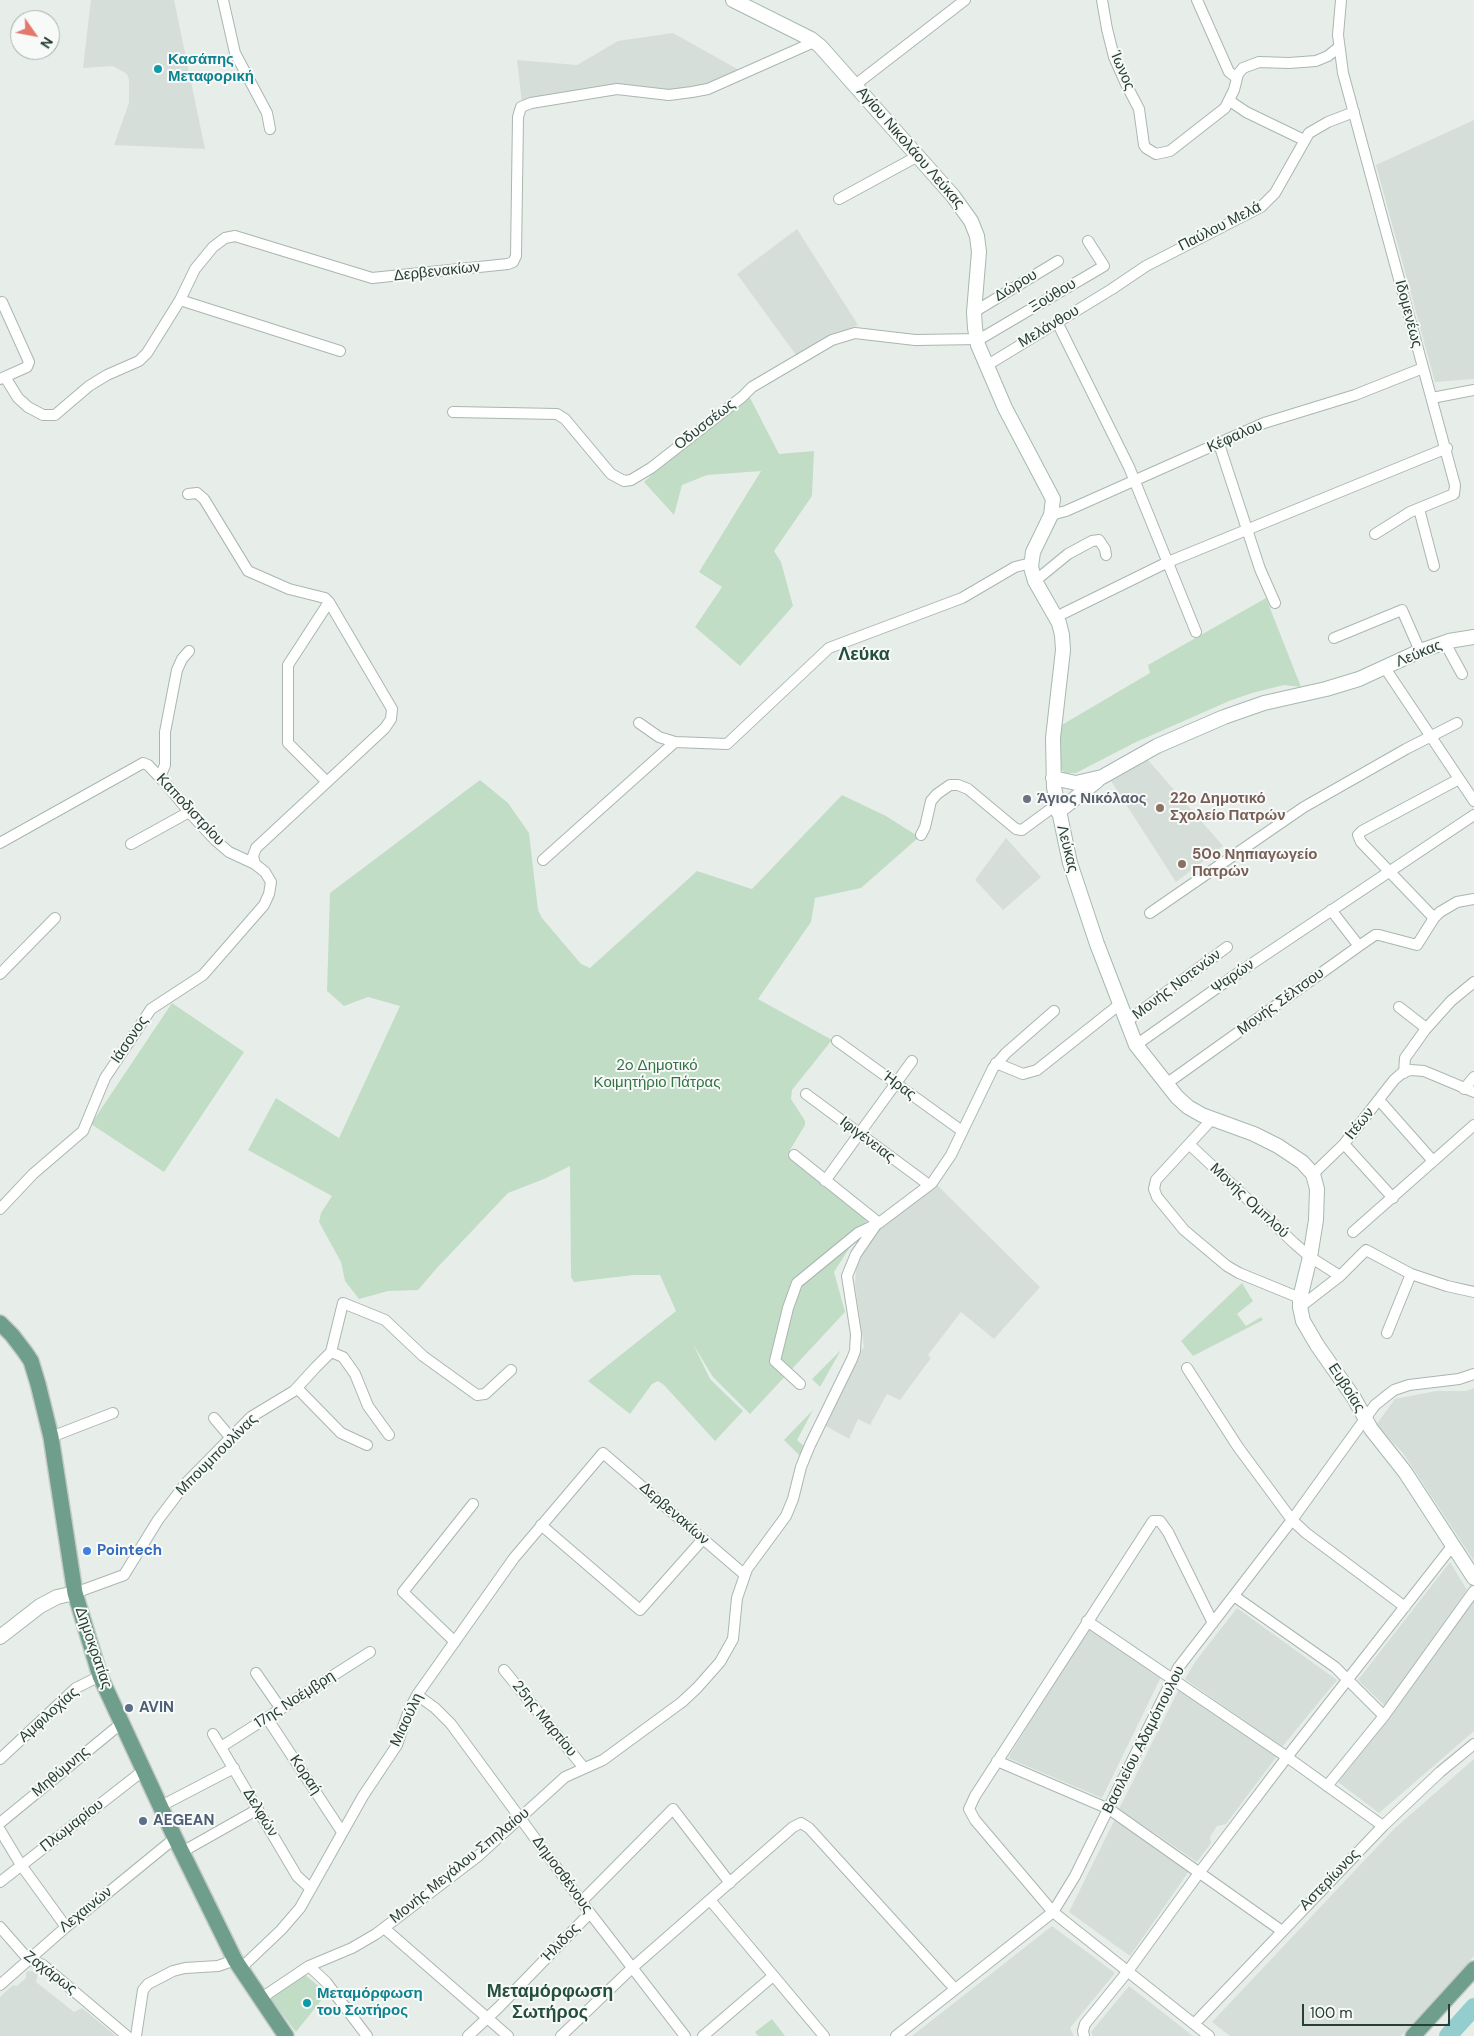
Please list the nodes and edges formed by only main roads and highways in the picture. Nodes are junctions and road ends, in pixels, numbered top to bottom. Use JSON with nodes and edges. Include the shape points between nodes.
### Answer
{"nodes":[{"id":1,"x":732,"y":0,"type":"edge"},
{"id":2,"x":1474,"y":637,"type":"edge"},
{"id":3,"x":1102,"y":776,"type":"junction"},
{"id":4,"x":1053,"y":778,"type":"junction"},
{"id":5,"x":1057,"y":809,"type":"junction"},
{"id":6,"x":1300,"y":1303,"type":"joint"},
{"id":7,"x":0,"y":1323,"type":"edge"},
{"id":8,"x":1474,"y":1578,"type":"edge"},
{"id":9,"x":75,"y":1593,"type":"junction"},
{"id":10,"x":0,"y":1637,"type":"edge"},
{"id":11,"x":1474,"y":1969,"type":"edge"},
{"id":12,"x":286,"y":2036,"type":"edge"},
{"id":13,"x":1413,"y":2036,"type":"edge"}],
"edges":[{"from":1,"to":4,"type":"main road","name":"Αγίου Νικολάου Λεύκας","via":[[814,42],[967,213],[976,232],[979,257],[974,312],[977,341],[1012,423],[1054,503],[1031,563],[1035,581],[1056,617],[1062,635],[1053,738]]},
{"from":2,"to":3,"type":"main road","name":"Λεύκας","via":[[1420,651],[1347,683],[1264,703],[1224,717],[1157,746]]},
{"from":3,"to":4,"type":"main road","name":"Λεύκας","via":[[1076,783]]},
{"from":3,"to":5,"type":"main road"},
{"from":4,"to":5,"type":"main road","name":"Λεύκας"},
{"from":5,"to":6,"type":"main road","name":"Λεύκας","via":[[1078,889],[1136,1045],[1188,1107],[1278,1146],[1313,1174],[1317,1205]]},
{"from":6,"to":8,"type":"main road","name":"Ευβοίας","via":[[1309,1332]]},
{"from":7,"to":9,"type":"main road","name":"Δημοκρατίας","via":[[31,1361],[51,1437]]},
{"from":9,"to":10,"type":"main road","via":[[57,1597],[40,1606]]},
{"from":9,"to":12,"type":"main road","name":"Δημοκρατίας","via":[[100,1676],[179,1845],[238,1965]]},
{"from":11,"to":13,"type":"main road"}]}
